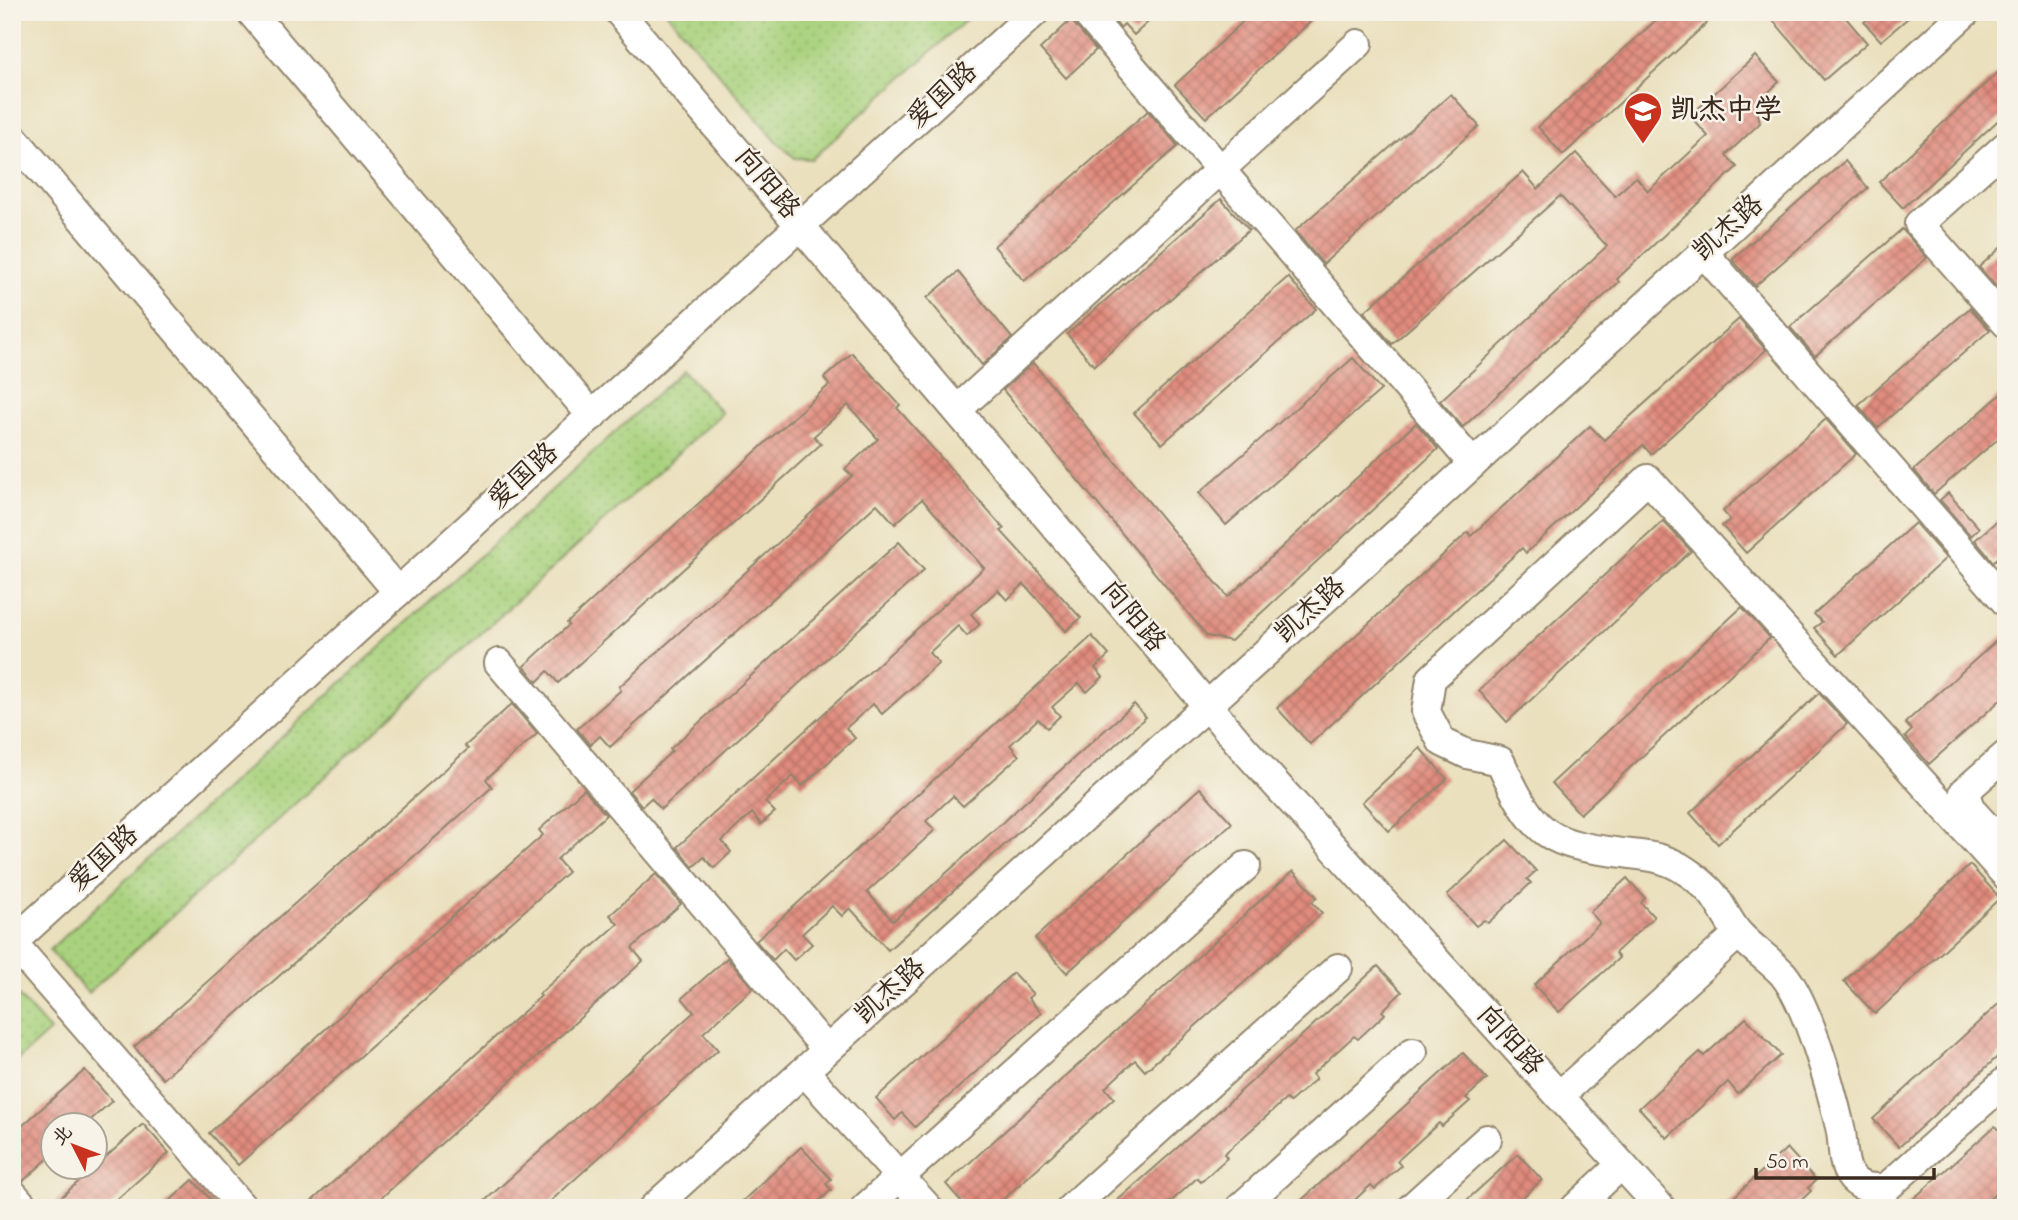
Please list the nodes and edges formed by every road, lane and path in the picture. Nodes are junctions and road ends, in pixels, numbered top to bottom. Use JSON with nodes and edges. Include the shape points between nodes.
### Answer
{"nodes":[{"id":1,"x":251,"y":12,"type":"edge"},
{"id":2,"x":619,"y":12,"type":"edge"},
{"id":3,"x":1035,"y":12,"type":"edge"},
{"id":4,"x":1085,"y":12,"type":"edge"},
{"id":5,"x":1966,"y":12,"type":"edge"},
{"id":6,"x":1358,"y":44,"type":"dead end"},
{"id":7,"x":12,"y":136,"type":"edge"},
{"id":8,"x":2006,"y":146,"type":"edge"},
{"id":9,"x":1220,"y":170,"type":"junction"},
{"id":10,"x":801,"y":225,"type":"junction"},
{"id":11,"x":1704,"y":253,"type":"junction"},
{"id":12,"x":2006,"y":323,"type":"edge"},
{"id":13,"x":958,"y":409,"type":"junction"},
{"id":14,"x":592,"y":416,"type":"junction"},
{"id":15,"x":1473,"y":464,"type":"junction"},
{"id":16,"x":398,"y":592,"type":"junction"},
{"id":17,"x":2006,"y":602,"type":"edge"},
{"id":18,"x":499,"y":663,"type":"dead end"},
{"id":19,"x":1207,"y":705,"type":"junction"},
{"id":20,"x":2006,"y":755,"type":"edge"},
{"id":21,"x":2006,"y":848,"type":"edge"},
{"id":22,"x":1246,"y":866,"type":"dead end"},
{"id":23,"x":2006,"y":875,"type":"edge"},
{"id":24,"x":1738,"y":934,"type":"junction"},
{"id":25,"x":12,"y":942,"type":"edge"},
{"id":26,"x":1338,"y":968,"type":"dead end"},
{"id":27,"x":827,"y":1050,"type":"junction"},
{"id":28,"x":1413,"y":1052,"type":"dead end"},
{"id":29,"x":804,"y":1071,"type":"junction"},
{"id":30,"x":2006,"y":1081,"type":"edge"},
{"id":31,"x":1559,"y":1096,"type":"junction"},
{"id":32,"x":1487,"y":1139,"type":"dead end"},
{"id":33,"x":1621,"y":1164,"type":"junction"},
{"id":34,"x":900,"y":1177,"type":"junction"},
{"id":35,"x":12,"y":1193,"type":"edge"},
{"id":36,"x":1657,"y":1206,"type":"edge"},
{"id":37,"x":25,"y":1208,"type":"edge"},
{"id":38,"x":243,"y":1208,"type":"edge"},
{"id":39,"x":653,"y":1208,"type":"edge"},
{"id":40,"x":865,"y":1208,"type":"edge"},
{"id":41,"x":928,"y":1208,"type":"edge"},
{"id":42,"x":1071,"y":1208,"type":"edge"},
{"id":43,"x":1240,"y":1208,"type":"edge"},
{"id":44,"x":1411,"y":1208,"type":"edge"},
{"id":45,"x":1574,"y":1208,"type":"edge"}],
"edges":[{"from":1,"to":14,"type":"street"},
{"from":2,"to":10,"type":"street","name":"向阳路"},
{"from":3,"to":10,"type":"street","name":"爱国路"},
{"from":4,"to":9,"type":"street"},
{"from":5,"to":11,"type":"street","name":"凯杰路"},
{"from":6,"to":9,"type":"street"},
{"from":7,"to":16,"type":"street"},
{"from":8,"to":12,"type":"street","via":[[1919,224]]},
{"from":9,"to":13,"type":"street"},
{"from":9,"to":15,"type":"street"},
{"from":10,"to":13,"type":"street","name":"向阳路"},
{"from":10,"to":14,"type":"street","name":"爱国路"},
{"from":11,"to":15,"type":"street","name":"凯杰路"},
{"from":11,"to":17,"type":"street"},
{"from":13,"to":19,"type":"street","name":"向阳路"},
{"from":14,"to":16,"type":"street","name":"爱国路"},
{"from":15,"to":19,"type":"street","name":"凯杰路"},
{"from":16,"to":25,"type":"street","name":"爱国路"},
{"from":18,"to":27,"type":"street"},
{"from":19,"to":27,"type":"street","name":"凯杰路"},
{"from":19,"to":31,"type":"street","name":"向阳路"},
{"from":20,"to":21,"type":"street","via":[[1964,792],[1971,810]]},
{"from":22,"to":34,"type":"street"},
{"from":23,"to":24,"type":"street","via":[[1648,479],[1431,679],[1426,712],[1443,743],[1500,761],[1517,798],[1535,824],[1552,838],[1584,848],[1661,858],[1686,870],[1711,892]]},
{"from":24,"to":30,"type":"street","via":[[1783,974],[1797,994],[1841,1130],[1849,1174],[1867,1189],[1886,1188]]},
{"from":24,"to":31,"type":"street"},
{"from":25,"to":38,"type":"street"},
{"from":26,"to":42,"type":"street"},
{"from":27,"to":29,"type":"street","name":"凯杰路"},
{"from":28,"to":43,"type":"street"},
{"from":29,"to":34,"type":"street"},
{"from":29,"to":39,"type":"street","name":"凯杰路"},
{"from":31,"to":33,"type":"street","name":"向阳路"},
{"from":32,"to":44,"type":"street"},
{"from":33,"to":36,"type":"street","name":"向阳路"},
{"from":33,"to":45,"type":"street"},
{"from":34,"to":40,"type":"street"},
{"from":34,"to":41,"type":"street"},
{"from":35,"to":37,"type":"street"}]}
